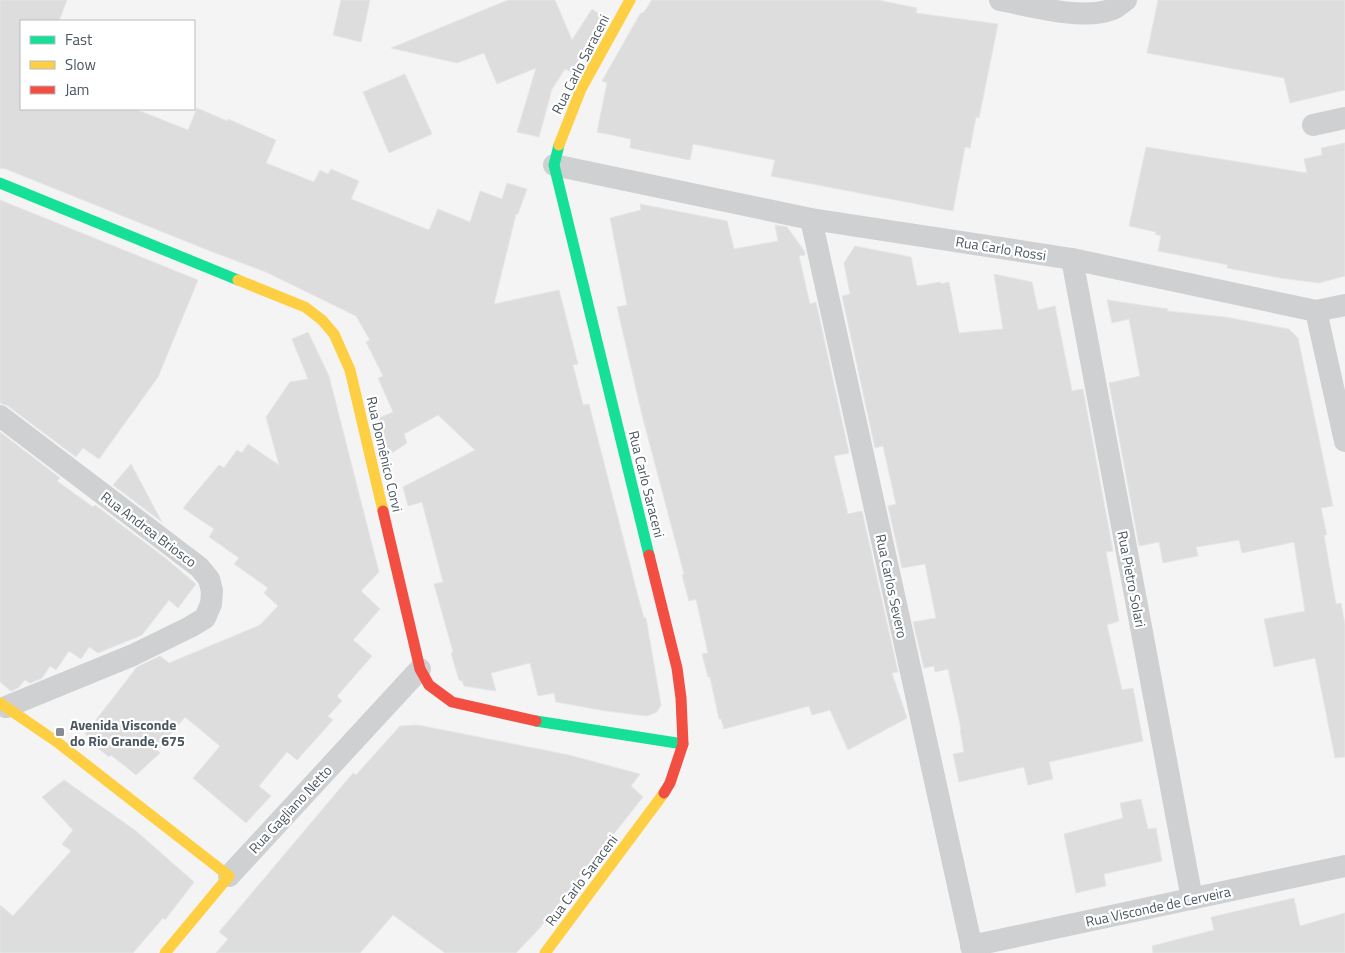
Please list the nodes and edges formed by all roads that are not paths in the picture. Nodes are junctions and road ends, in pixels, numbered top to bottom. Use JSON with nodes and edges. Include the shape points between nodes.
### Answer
{"nodes":[{"id":1,"x":630,"y":0,"type":"edge"},
{"id":2,"x":1000,"y":0,"type":"edge"},
{"id":3,"x":1126,"y":0,"type":"edge"},
{"id":4,"x":1345,"y":118,"type":"edge"},
{"id":5,"x":1313,"y":125,"type":"dead end"},
{"id":6,"x":554,"y":165,"type":"junction"},
{"id":7,"x":0,"y":183,"type":"edge"},
{"id":8,"x":811,"y":218,"type":"junction"},
{"id":9,"x":1072,"y":259,"type":"junction"},
{"id":10,"x":1345,"y":305,"type":"edge"},
{"id":11,"x":1316,"y":311,"type":"junction"},
{"id":12,"x":0,"y":416,"type":"edge"},
{"id":13,"x":1345,"y":441,"type":"edge"},
{"id":14,"x":420,"y":669,"type":"junction"},
{"id":15,"x":3,"y":705,"type":"edge"},
{"id":16,"x":683,"y":744,"type":"junction"},
{"id":17,"x":1345,"y":866,"type":"edge"},
{"id":18,"x":229,"y":876,"type":"junction"},
{"id":19,"x":1192,"y":898,"type":"junction"},
{"id":20,"x":972,"y":949,"type":"edge"},
{"id":21,"x":165,"y":953,"type":"edge"},
{"id":22,"x":545,"y":953,"type":"edge"}],
"edges":[{"from":1,"to":6,"type":"street","name":"Rua Carlo Saraceni","via":[[578,95]]},
{"from":2,"to":3,"type":"street","via":[[1088,13],[1114,9]]},
{"from":4,"to":5,"type":"street"},
{"from":6,"to":8,"type":"street","name":"Rua Carlo Rossi"},
{"from":6,"to":16,"type":"street","name":"Rua Carlo Saraceni","via":[[677,668]]},
{"from":7,"to":14,"type":"street","name":"Rua Domênico Corvi","via":[[305,307],[327,324],[339,341],[350,370]]},
{"from":8,"to":9,"type":"street","name":"Rua Carlo Rossi"},
{"from":8,"to":20,"type":"street","name":"Rua Carlos Severo"},
{"from":9,"to":11,"type":"street","name":"Rua Carlo Rossi"},
{"from":9,"to":19,"type":"street","name":"Rua Pietro Solari"},
{"from":10,"to":11,"type":"street"},
{"from":11,"to":13,"type":"street"},
{"from":12,"to":15,"type":"street","name":"Rua Andrea Briosco","via":[[199,567],[209,579],[212,591],[205,618],[190,627],[133,655]]},
{"from":14,"to":16,"type":"street","name":"Rua Domênico Corvi","via":[[428,685],[452,702],[529,720]]},
{"from":14,"to":18,"type":"street","name":"Rua Gagliano Netto"},
{"from":15,"to":18,"type":"street","via":[[57,742]]},
{"from":16,"to":22,"type":"street","name":"Rua Carlo Saraceni","via":[[670,783],[658,803]]},
{"from":17,"to":19,"type":"street","name":"Rua Visconde de Cerveira"},
{"from":18,"to":21,"type":"street","name":"Rua Gagliano Netto"},
{"from":19,"to":20,"type":"street","name":"Rua Visconde de Cerveira"}]}
